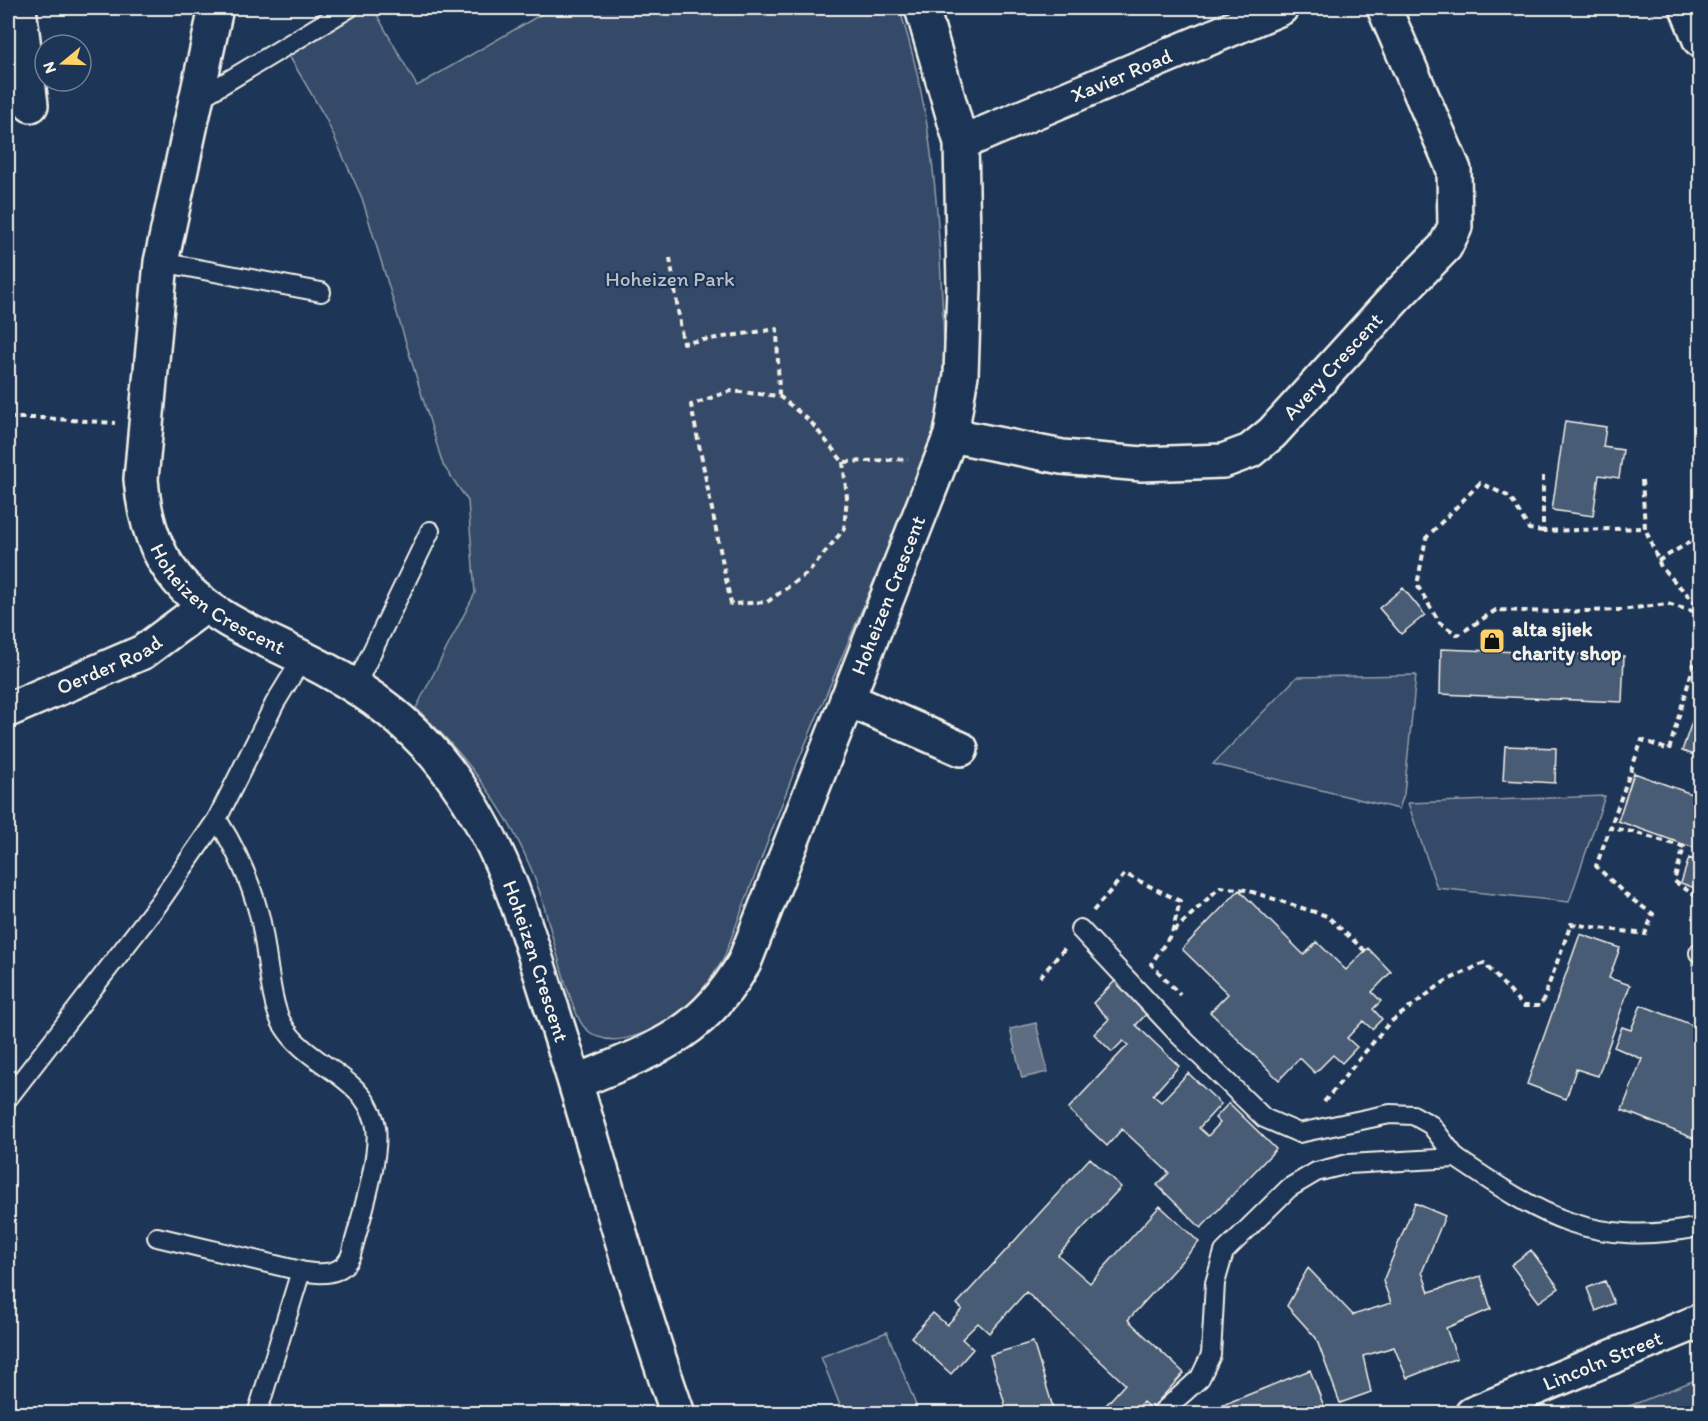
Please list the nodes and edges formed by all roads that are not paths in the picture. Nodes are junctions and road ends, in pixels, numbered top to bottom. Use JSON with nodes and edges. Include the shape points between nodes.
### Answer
{"nodes":[{"id":1,"x":19,"y":8,"type":"edge"},
{"id":2,"x":216,"y":8,"type":"edge"},
{"id":3,"x":349,"y":8,"type":"edge"},
{"id":4,"x":922,"y":8,"type":"edge"},
{"id":5,"x":1281,"y":8,"type":"edge"},
{"id":6,"x":1384,"y":8,"type":"edge"},
{"id":7,"x":1687,"y":8,"type":"edge"},
{"id":8,"x":1701,"y":40,"type":"edge"},
{"id":9,"x":198,"y":99,"type":"junction"},
{"id":10,"x":31,"y":105,"type":"dead end"},
{"id":11,"x":961,"y":142,"type":"junction"},
{"id":12,"x":161,"y":262,"type":"junction"},
{"id":13,"x":321,"y":292,"type":"dead end"},
{"id":14,"x":951,"y":435,"type":"junction"},
{"id":15,"x":430,"y":531,"type":"dead end"},
{"id":16,"x":205,"y":606,"type":"junction"},
{"id":17,"x":302,"y":659,"type":"junction"},
{"id":18,"x":355,"y":687,"type":"junction"},
{"id":19,"x":847,"y":699,"type":"junction"},
{"id":20,"x":8,"y":710,"type":"edge"},
{"id":21,"x":961,"y":749,"type":"dead end"},
{"id":22,"x":217,"y":819,"type":"junction"},
{"id":23,"x":1080,"y":929,"type":"dead end"},
{"id":24,"x":576,"y":1082,"type":"junction"},
{"id":25,"x":8,"y":1098,"type":"edge"},
{"id":26,"x":1456,"y":1158,"type":"junction"},
{"id":27,"x":1701,"y":1227,"type":"edge"},
{"id":28,"x":157,"y":1237,"type":"dead end"},
{"id":29,"x":301,"y":1271,"type":"junction"},
{"id":30,"x":1701,"y":1321,"type":"edge"},
{"id":31,"x":257,"y":1413,"type":"edge"},
{"id":32,"x":678,"y":1413,"type":"edge"},
{"id":33,"x":1160,"y":1413,"type":"edge"},
{"id":34,"x":1472,"y":1413,"type":"edge"}],
"edges":[{"from":1,"to":10,"type":"main road"},
{"from":2,"to":9,"type":"main road","name":"Hoheizen Crescent"},
{"from":3,"to":9,"type":"lane"},
{"from":4,"to":11,"type":"main road","name":"Hoheizen Crescent"},
{"from":5,"to":11,"type":"main road","name":"Xavier Road"},
{"from":6,"to":14,"type":"main road","name":"Avery Crescent","via":[[1455,170],[1455,227],[1445,247],[1272,433],[1250,451],[1223,461],[1142,464],[1062,457]]},
{"from":7,"to":8,"type":"main road"},
{"from":9,"to":12,"type":"main road","name":"Hoheizen Crescent"},
{"from":11,"to":14,"type":"main road","name":"Hoheizen Crescent","via":[[961,375]]},
{"from":12,"to":13,"type":"lane"},
{"from":12,"to":16,"type":"main road","name":"Hoheizen Crescent","via":[[141,479],[143,505],[149,531],[171,572]]},
{"from":14,"to":19,"type":"main road","name":"Hoheizen Crescent"},
{"from":15,"to":18,"type":"lane"},
{"from":16,"to":17,"type":"main road","name":"Hoheizen Crescent","via":[[222,619]]},
{"from":16,"to":20,"type":"main road","name":"Oerder Road","via":[[143,652]]},
{"from":17,"to":18,"type":"main road","name":"Hoheizen Crescent"},
{"from":17,"to":22,"type":"lane","via":[[275,703]]},
{"from":18,"to":24,"type":"main road","name":"Hoheizen Crescent","via":[[433,753],[477,810],[509,876]]},
{"from":19,"to":21,"type":"main road"},
{"from":19,"to":24,"type":"main road","name":"Hoheizen Crescent","via":[[744,963],[732,983],[697,1023],[673,1040]]},
{"from":22,"to":25,"type":"lane","via":[[159,903]]},
{"from":22,"to":29,"type":"lane","via":[[238,852],[260,915],[282,1024],[302,1049],[354,1085],[368,1103],[375,1124],[376,1147],[346,1266],[318,1274]]},
{"from":23,"to":26,"type":"lane","via":[[1179,1035],[1264,1118],[1299,1133],[1390,1114],[1413,1114],[1431,1125]]},
{"from":24,"to":32,"type":"main road","name":"Hoheizen Crescent"},
{"from":26,"to":27,"type":"lane","via":[[1516,1198],[1571,1224],[1624,1235]]},
{"from":26,"to":33,"type":"lane","via":[[1348,1164],[1316,1172],[1289,1188],[1224,1252],[1215,1283],[1211,1354],[1200,1378]]},
{"from":28,"to":29,"type":"lane"},
{"from":29,"to":31,"type":"lane"},
{"from":30,"to":34,"type":"main road","name":"Lincoln Street"}]}
